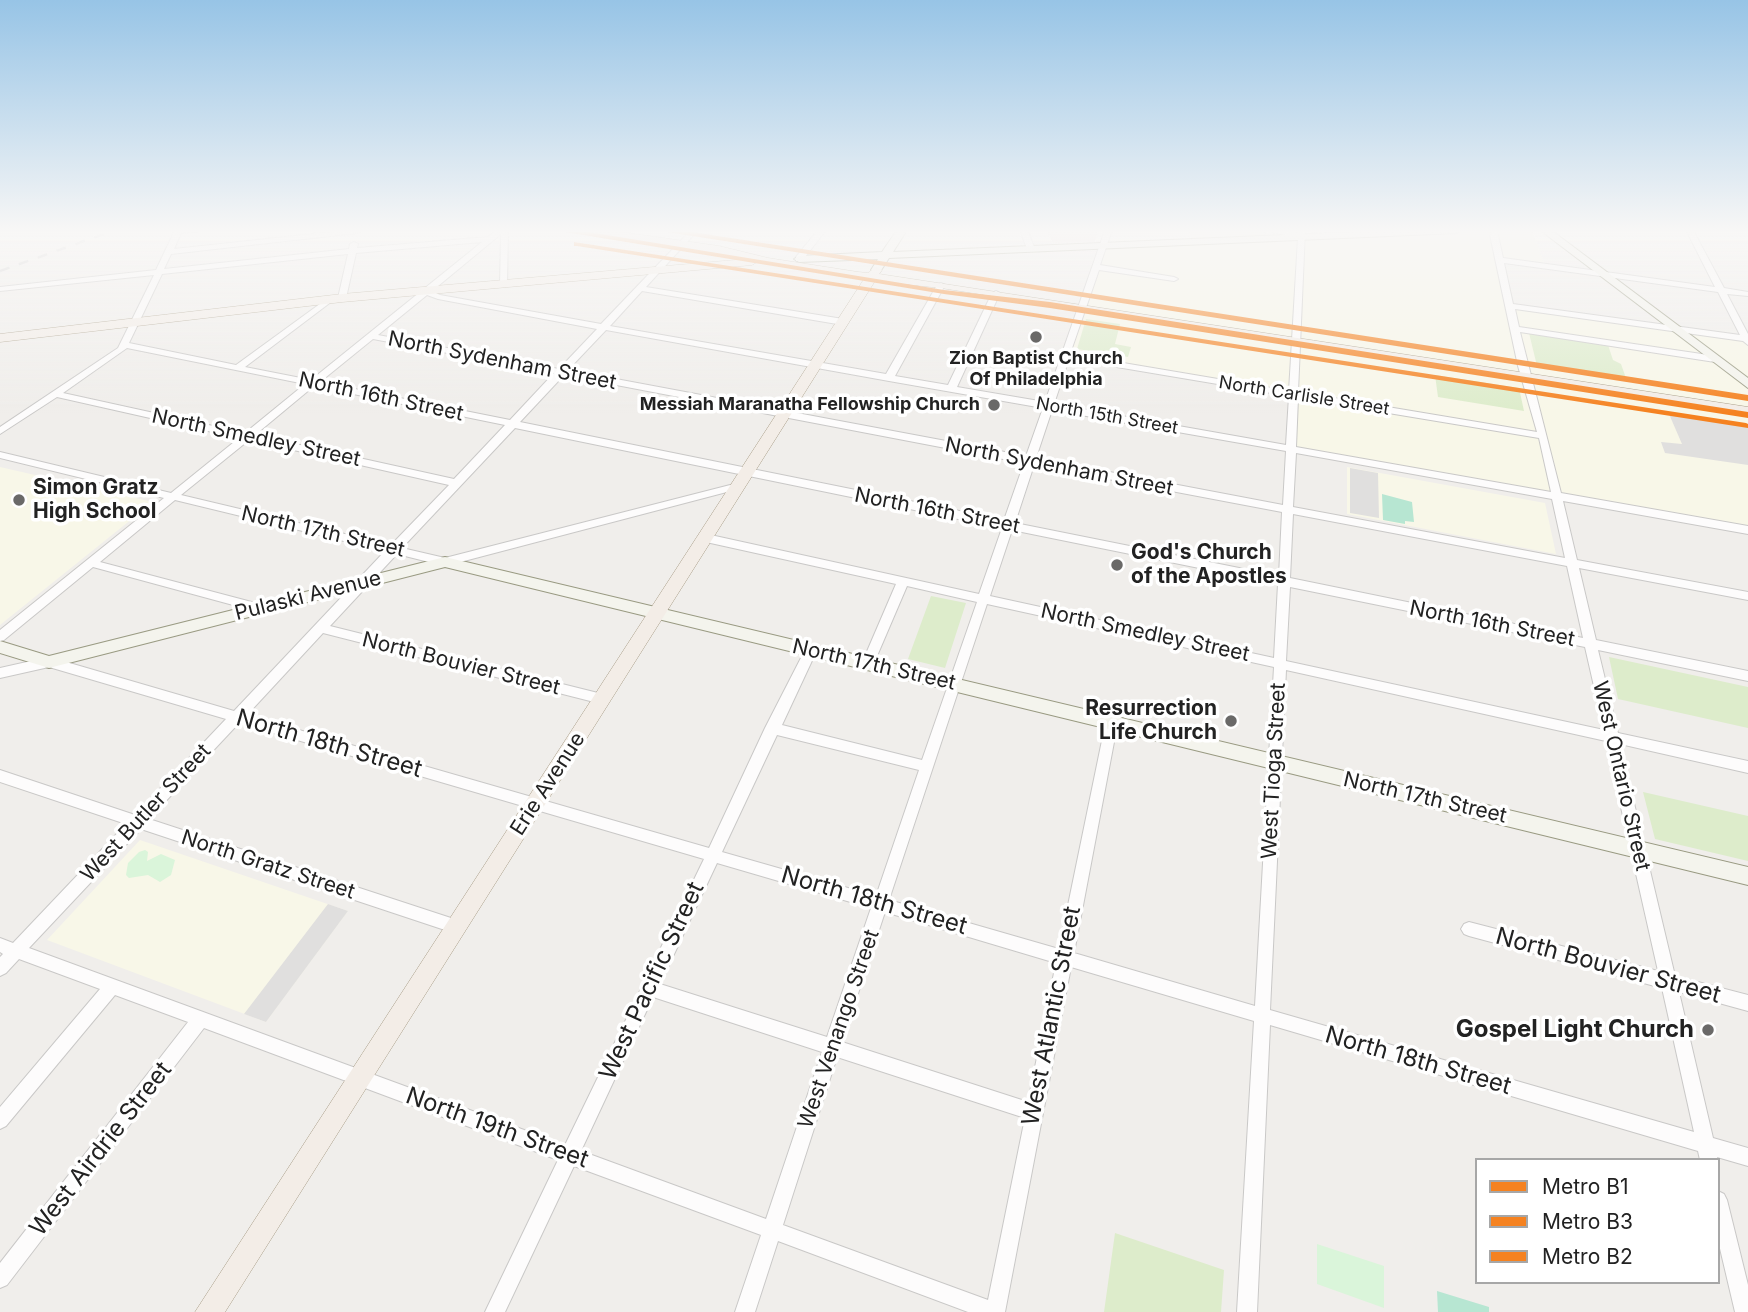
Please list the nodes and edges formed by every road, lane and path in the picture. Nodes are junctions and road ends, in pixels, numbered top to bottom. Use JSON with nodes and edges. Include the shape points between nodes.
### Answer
{"nodes":[{"id":1,"x":149,"y":291,"type":"edge"},
{"id":2,"x":343,"y":291,"type":"edge"},
{"id":3,"x":423,"y":291,"type":"edge"},
{"id":4,"x":426,"y":291,"type":"joint"},
{"id":5,"x":637,"y":291,"type":"edge"},
{"id":6,"x":659,"y":291,"type":"edge"},
{"id":7,"x":863,"y":291,"type":"edge"},
{"id":8,"x":938,"y":291,"type":"edge"},
{"id":9,"x":984,"y":291,"type":"edge"},
{"id":10,"x":1088,"y":291,"type":"edge"},
{"id":11,"x":1299,"y":291,"type":"edge"},
{"id":12,"x":1507,"y":291,"type":"edge"},
{"id":13,"x":1627,"y":291,"type":"edge"},
{"id":14,"x":1722,"y":291,"type":"edge"},
{"id":15,"x":1729,"y":291,"type":"edge"},
{"id":16,"x":996,"y":293,"type":"junction"},
{"id":17,"x":1748,"y":294,"type":"edge"},
{"id":18,"x":342,"y":298,"type":"junction"},
{"id":19,"x":328,"y":300,"type":"junction"},
{"id":20,"x":1511,"y":306,"type":"junction"},
{"id":21,"x":1082,"y":307,"type":"junction"},
{"id":22,"x":135,"y":322,"type":"junction"},
{"id":23,"x":843,"y":322,"type":"junction"},
{"id":24,"x":603,"y":327,"type":"junction"},
{"id":25,"x":1515,"y":329,"type":"junction"},
{"id":26,"x":1677,"y":330,"type":"junction"},
{"id":27,"x":371,"y":336,"type":"junction"},
{"id":28,"x":0,"y":338,"type":"edge"},
{"id":29,"x":1296,"y":340,"type":"junction"},
{"id":30,"x":1747,"y":340,"type":"edge"},
{"id":31,"x":126,"y":345,"type":"junction"},
{"id":32,"x":1065,"y":356,"type":"junction"},
{"id":33,"x":1715,"y":359,"type":"junction"},
{"id":34,"x":816,"y":364,"type":"junction"},
{"id":35,"x":239,"y":368,"type":"junction"},
{"id":36,"x":560,"y":373,"type":"junction"},
{"id":37,"x":889,"y":378,"type":"junction"},
{"id":38,"x":1528,"y":378,"type":"junction"},
{"id":39,"x":313,"y":383,"type":"junction"},
{"id":40,"x":1748,"y":384,"type":"edge"},
{"id":41,"x":951,"y":388,"type":"junction"},
{"id":42,"x":56,"y":394,"type":"junction"},
{"id":43,"x":1294,"y":394,"type":"junction"},
{"id":44,"x":1048,"y":406,"type":"junction"},
{"id":45,"x":1748,"y":411,"type":"edge"},
{"id":46,"x":784,"y":415,"type":"junction"},
{"id":47,"x":512,"y":424,"type":"junction"},
{"id":48,"x":0,"y":431,"type":"edge"},
{"id":49,"x":1543,"y":436,"type":"junction"},
{"id":50,"x":247,"y":437,"type":"junction"},
{"id":51,"x":1290,"y":448,"type":"junction"},
{"id":52,"x":0,"y":455,"type":"edge"},
{"id":53,"x":1031,"y":461,"type":"junction"},
{"id":54,"x":743,"y":480,"type":"junction"},
{"id":55,"x":456,"y":482,"type":"junction"},
{"id":56,"x":173,"y":496,"type":"junction"},
{"id":57,"x":1557,"y":496,"type":"junction"},
{"id":58,"x":1287,"y":511,"type":"junction"},
{"id":59,"x":1009,"y":525,"type":"junction"},
{"id":60,"x":1748,"y":530,"type":"edge"},
{"id":61,"x":706,"y":537,"type":"junction"},
{"id":62,"x":393,"y":549,"type":"junction"},
{"id":63,"x":444,"y":562,"type":"junction"},
{"id":64,"x":91,"y":563,"type":"junction"},
{"id":65,"x":1573,"y":564,"type":"junction"},
{"id":66,"x":903,"y":581,"type":"junction"},
{"id":67,"x":363,"y":582,"type":"junction"},
{"id":68,"x":1284,"y":582,"type":"junction"},
{"id":69,"x":1748,"y":596,"type":"edge"},
{"id":70,"x":984,"y":597,"type":"junction"},
{"id":71,"x":259,"y":608,"type":"junction"},
{"id":72,"x":658,"y":612,"type":"junction"},
{"id":73,"x":320,"y":628,"type":"junction"},
{"id":74,"x":0,"y":637,"type":"edge"},
{"id":75,"x":1590,"y":643,"type":"junction"},
{"id":76,"x":0,"y":648,"type":"edge"},
{"id":77,"x":811,"y":650,"type":"junction"},
{"id":78,"x":49,"y":662,"type":"junction"},
{"id":79,"x":868,"y":663,"type":"junction"},
{"id":80,"x":1280,"y":663,"type":"junction"},
{"id":81,"x":0,"y":673,"type":"edge"},
{"id":82,"x":1748,"y":676,"type":"edge"},
{"id":83,"x":955,"y":684,"type":"junction"},
{"id":84,"x":602,"y":699,"type":"junction"},
{"id":85,"x":235,"y":718,"type":"junction"},
{"id":86,"x":1112,"y":721,"type":"junction"},
{"id":87,"x":772,"y":728,"type":"junction"},
{"id":88,"x":1612,"y":737,"type":"junction"},
{"id":89,"x":1275,"y":762,"type":"junction"},
{"id":90,"x":926,"y":767,"type":"junction"},
{"id":91,"x":1748,"y":767,"type":"edge"},
{"id":92,"x":0,"y":776,"type":"edge"},
{"id":93,"x":537,"y":802,"type":"junction"},
{"id":94,"x":138,"y":821,"type":"junction"},
{"id":95,"x":1639,"y":849,"type":"junction"},
{"id":96,"x":713,"y":853,"type":"junction"},
{"id":97,"x":1748,"y":876,"type":"edge"},
{"id":98,"x":881,"y":903,"type":"junction"},
{"id":99,"x":457,"y":928,"type":"junction"},
{"id":100,"x":1469,"y":929,"type":"dead end"},
{"id":101,"x":8,"y":948,"type":"edge"},
{"id":102,"x":1065,"y":956,"type":"junction"},
{"id":103,"x":0,"y":968,"type":"edge"},
{"id":104,"x":1668,"y":982,"type":"junction"},
{"id":105,"x":113,"y":986,"type":"junction"},
{"id":106,"x":649,"y":988,"type":"junction"},
{"id":107,"x":1748,"y":1003,"type":"edge"},
{"id":108,"x":1261,"y":1015,"type":"junction"},
{"id":109,"x":201,"y":1019,"type":"junction"},
{"id":110,"x":832,"y":1047,"type":"junction"},
{"id":111,"x":361,"y":1078,"type":"junction"},
{"id":112,"x":1033,"y":1112,"type":"junction"},
{"id":113,"x":0,"y":1120,"type":"edge"},
{"id":114,"x":1707,"y":1152,"type":"edge"},
{"id":115,"x":569,"y":1155,"type":"junction"},
{"id":116,"x":1748,"y":1157,"type":"edge"},
{"id":117,"x":1720,"y":1208,"type":"edge"},
{"id":118,"x":772,"y":1230,"type":"junction"},
{"id":119,"x":0,"y":1278,"type":"edge"},
{"id":120,"x":209,"y":1312,"type":"edge"},
{"id":121,"x":495,"y":1312,"type":"edge"},
{"id":122,"x":745,"y":1312,"type":"edge"},
{"id":123,"x":994,"y":1312,"type":"edge"},
{"id":124,"x":1247,"y":1312,"type":"edge"},
{"id":125,"x":1745,"y":1312,"type":"edge"}],
"edges":[{"from":1,"to":22,"type":"street"},
{"from":2,"to":18,"type":"street"},
{"from":3,"to":18,"type":"main road"},
{"from":4,"to":24,"type":"street","name":"North 15th Street"},
{"from":4,"to":27,"type":"street"},
{"from":5,"to":24,"type":"street","name":"West Butler Street"},
{"from":6,"to":23,"type":"street"},
{"from":7,"to":23,"type":"main road","name":"Erie Avenue"},
{"from":8,"to":37,"type":"street"},
{"from":9,"to":16,"type":"main road"},
{"from":10,"to":21,"type":"street","name":"West Venango Street"},
{"from":11,"to":29,"type":"street","name":"West Tioga Street"},
{"from":12,"to":20,"type":"street","name":"West Ontario Street"},
{"from":13,"to":26,"type":"street"},
{"from":14,"to":30,"type":"street"},
{"from":15,"to":17,"type":"street"},
{"from":16,"to":21,"type":"main road"},
{"from":16,"to":41,"type":"street"},
{"from":18,"to":19,"type":"main road"},
{"from":19,"to":22,"type":"main road"},
{"from":19,"to":35,"type":"street"},
{"from":20,"to":25,"type":"street","name":"West Ontario Street"},
{"from":20,"to":26,"type":"street"},
{"from":21,"to":29,"type":"main road"},
{"from":21,"to":32,"type":"street","name":"West Venango Street"},
{"from":22,"to":28,"type":"main road"},
{"from":22,"to":31,"type":"street"},
{"from":23,"to":34,"type":"main road","name":"Erie Avenue"},
{"from":24,"to":34,"type":"street","name":"North 15th Street"},
{"from":24,"to":36,"type":"street","name":"West Butler Street"},
{"from":25,"to":33,"type":"street"},
{"from":25,"to":38,"type":"street","name":"West Ontario Street"},
{"from":26,"to":30,"type":"street"},
{"from":26,"to":33,"type":"street"},
{"from":27,"to":36,"type":"street","name":"North Sydenham Street"},
{"from":27,"to":39,"type":"street"},
{"from":29,"to":38,"type":"main road"},
{"from":29,"to":43,"type":"street","name":"West Tioga Street"},
{"from":31,"to":35,"type":"street","name":"North 16th Street"},
{"from":31,"to":42,"type":"street"},
{"from":32,"to":43,"type":"street","name":"North Carlisle Street"},
{"from":32,"to":44,"type":"street","name":"West Venango Street"},
{"from":33,"to":40,"type":"street"},
{"from":34,"to":37,"type":"street","name":"North 15th Street"},
{"from":34,"to":46,"type":"main road","name":"Erie Avenue"},
{"from":35,"to":39,"type":"street","name":"North 16th Street"},
{"from":36,"to":46,"type":"street","name":"North Sydenham Street"},
{"from":36,"to":47,"type":"street","name":"West Butler Street"},
{"from":37,"to":41,"type":"street","name":"North 15th Street"},
{"from":38,"to":45,"type":"main road"},
{"from":38,"to":49,"type":"street","name":"West Ontario Street"},
{"from":39,"to":47,"type":"street","name":"North 16th Street"},
{"from":39,"to":50,"type":"street"},
{"from":41,"to":44,"type":"street","name":"North 15th Street"},
{"from":42,"to":48,"type":"street"},
{"from":42,"to":50,"type":"street","name":"North Smedley Street"},
{"from":43,"to":49,"type":"street","name":"North Carlisle Street"},
{"from":43,"to":51,"type":"street","name":"West Tioga Street"},
{"from":44,"to":51,"type":"street","name":"North 15th Street"},
{"from":44,"to":53,"type":"street","name":"West Venango Street"},
{"from":46,"to":53,"type":"street","name":"North Sydenham Street"},
{"from":46,"to":54,"type":"main road","name":"Erie Avenue"},
{"from":47,"to":54,"type":"street","name":"North 16th Street"},
{"from":47,"to":55,"type":"street","name":"West Butler Street"},
{"from":49,"to":57,"type":"street","name":"West Ontario Street"},
{"from":50,"to":55,"type":"street","name":"North Smedley Street"},
{"from":50,"to":56,"type":"street"},
{"from":51,"to":57,"type":"street","name":"North 15th Street"},
{"from":51,"to":58,"type":"street","name":"West Tioga Street"},
{"from":52,"to":56,"type":"street","name":"North 17th Street"},
{"from":53,"to":58,"type":"street","name":"North Sydenham Street"},
{"from":53,"to":59,"type":"street","name":"West Venango Street"},
{"from":54,"to":59,"type":"street","name":"North 16th Street"},
{"from":54,"to":61,"type":"main road","name":"Erie Avenue"},
{"from":54,"to":63,"type":"street","name":"Pulaski Avenue"},
{"from":55,"to":62,"type":"street","name":"West Butler Street"},
{"from":56,"to":62,"type":"street","name":"North 17th Street"},
{"from":56,"to":64,"type":"street"},
{"from":57,"to":60,"type":"street","name":"North 15th Street"},
{"from":57,"to":65,"type":"street","name":"West Ontario Street"},
{"from":58,"to":65,"type":"street","name":"North Sydenham Street"},
{"from":58,"to":68,"type":"street","name":"West Tioga Street"},
{"from":59,"to":68,"type":"street","name":"North 16th Street"},
{"from":59,"to":70,"type":"street","name":"West Venango Street"},
{"from":61,"to":66,"type":"street","name":"North Smedley Street"},
{"from":61,"to":72,"type":"main road","name":"Erie Avenue"},
{"from":62,"to":63,"type":"street","name":"North 17th Street"},
{"from":62,"to":67,"type":"street","name":"West Butler Street"},
{"from":63,"to":67,"type":"street","name":"Pulaski Avenue"},
{"from":63,"to":72,"type":"street","name":"North 17th Street"},
{"from":64,"to":71,"type":"street"},
{"from":64,"to":74,"type":"street"},
{"from":65,"to":69,"type":"street","name":"North Sydenham Street"},
{"from":65,"to":75,"type":"street","name":"West Ontario Street"},
{"from":66,"to":70,"type":"street","name":"North Smedley Street"},
{"from":66,"to":79,"type":"street"},
{"from":67,"to":71,"type":"street","name":"Pulaski Avenue"},
{"from":67,"to":73,"type":"street","name":"West Butler Street"},
{"from":68,"to":75,"type":"street","name":"North 16th Street"},
{"from":68,"to":80,"type":"street","name":"West Tioga Street"},
{"from":70,"to":80,"type":"street","name":"North Smedley Street"},
{"from":70,"to":83,"type":"street","name":"West Venango Street"},
{"from":71,"to":78,"type":"street","name":"Pulaski Avenue"},
{"from":72,"to":77,"type":"street","name":"North 17th Street"},
{"from":72,"to":84,"type":"main road","name":"Erie Avenue"},
{"from":73,"to":84,"type":"street","name":"North Bouvier Street"},
{"from":73,"to":85,"type":"street","name":"West Butler Street"},
{"from":75,"to":82,"type":"street","name":"North 16th Street"},
{"from":75,"to":88,"type":"street","name":"West Ontario Street"},
{"from":76,"to":78,"type":"street","name":"North 18th Street"},
{"from":77,"to":79,"type":"street","name":"North 17th Street"},
{"from":77,"to":87,"type":"street","name":"West Pacific Street"},
{"from":78,"to":81,"type":"street","name":"Pulaski Avenue"},
{"from":78,"to":85,"type":"street","name":"North 18th Street"},
{"from":79,"to":83,"type":"street","name":"North 17th Street"},
{"from":80,"to":88,"type":"street","name":"North Smedley Street"},
{"from":80,"to":89,"type":"street","name":"West Tioga Street"},
{"from":83,"to":86,"type":"street","name":"North 17th Street"},
{"from":83,"to":90,"type":"street","name":"West Venango Street"},
{"from":84,"to":93,"type":"main road","name":"Erie Avenue"},
{"from":85,"to":93,"type":"street","name":"North 18th Street"},
{"from":85,"to":94,"type":"street","name":"West Butler Street"},
{"from":86,"to":89,"type":"street","name":"North 17th Street"},
{"from":86,"to":102,"type":"street","name":"West Atlantic Street"},
{"from":87,"to":90,"type":"street"},
{"from":87,"to":96,"type":"street","name":"West Pacific Street"},
{"from":88,"to":91,"type":"street","name":"North Smedley Street"},
{"from":88,"to":95,"type":"street","name":"West Ontario Street"},
{"from":89,"to":95,"type":"street","name":"North 17th Street"},
{"from":89,"to":108,"type":"street","name":"West Tioga Street"},
{"from":90,"to":98,"type":"street","name":"West Venango Street"},
{"from":92,"to":94,"type":"street","name":"North Gratz Street"},
{"from":93,"to":96,"type":"street","name":"North 18th Street"},
{"from":93,"to":99,"type":"main road","name":"Erie Avenue"},
{"from":94,"to":99,"type":"street","name":"North Gratz Street"},
{"from":94,"to":101,"type":"street","name":"West Butler Street"},
{"from":95,"to":97,"type":"street","name":"North 17th Street"},
{"from":95,"to":104,"type":"street","name":"West Ontario Street"},
{"from":96,"to":98,"type":"street","name":"North 18th Street"},
{"from":96,"to":106,"type":"street","name":"West Pacific Street"},
{"from":98,"to":102,"type":"street","name":"North 18th Street"},
{"from":98,"to":110,"type":"street","name":"West Venango Street"},
{"from":99,"to":111,"type":"main road","name":"Erie Avenue"},
{"from":100,"to":104,"type":"street","name":"North Bouvier Street"},
{"from":101,"to":103,"type":"street","name":"West Butler Street"},
{"from":101,"to":105,"type":"street","name":"North 19th Street"},
{"from":102,"to":108,"type":"street","name":"North 18th Street"},
{"from":102,"to":112,"type":"street","name":"West Atlantic Street"},
{"from":104,"to":107,"type":"street","name":"North Bouvier Street"},
{"from":104,"to":114,"type":"street","name":"West Ontario Street"},
{"from":105,"to":109,"type":"street","name":"North 19th Street"},
{"from":105,"to":113,"type":"street"},
{"from":106,"to":110,"type":"street"},
{"from":106,"to":115,"type":"street","name":"West Pacific Street"},
{"from":108,"to":114,"type":"street","name":"North 18th Street"},
{"from":108,"to":124,"type":"street","name":"West Tioga Street"},
{"from":109,"to":111,"type":"street","name":"North 19th Street"},
{"from":109,"to":119,"type":"street","name":"West Airdrie Street"},
{"from":110,"to":112,"type":"street"},
{"from":110,"to":118,"type":"street","name":"West Venango Street"},
{"from":111,"to":115,"type":"street","name":"North 19th Street"},
{"from":111,"to":120,"type":"main road","name":"Erie Avenue"},
{"from":112,"to":123,"type":"street","name":"West Atlantic Street"},
{"from":114,"to":116,"type":"street","name":"North 18th Street"},
{"from":115,"to":118,"type":"street","name":"North 19th Street"},
{"from":115,"to":121,"type":"street","name":"West Pacific Street"},
{"from":117,"to":125,"type":"street"},
{"from":118,"to":122,"type":"street","name":"West Venango Street"},
{"from":118,"to":123,"type":"street","name":"North 19th Street"}]}
